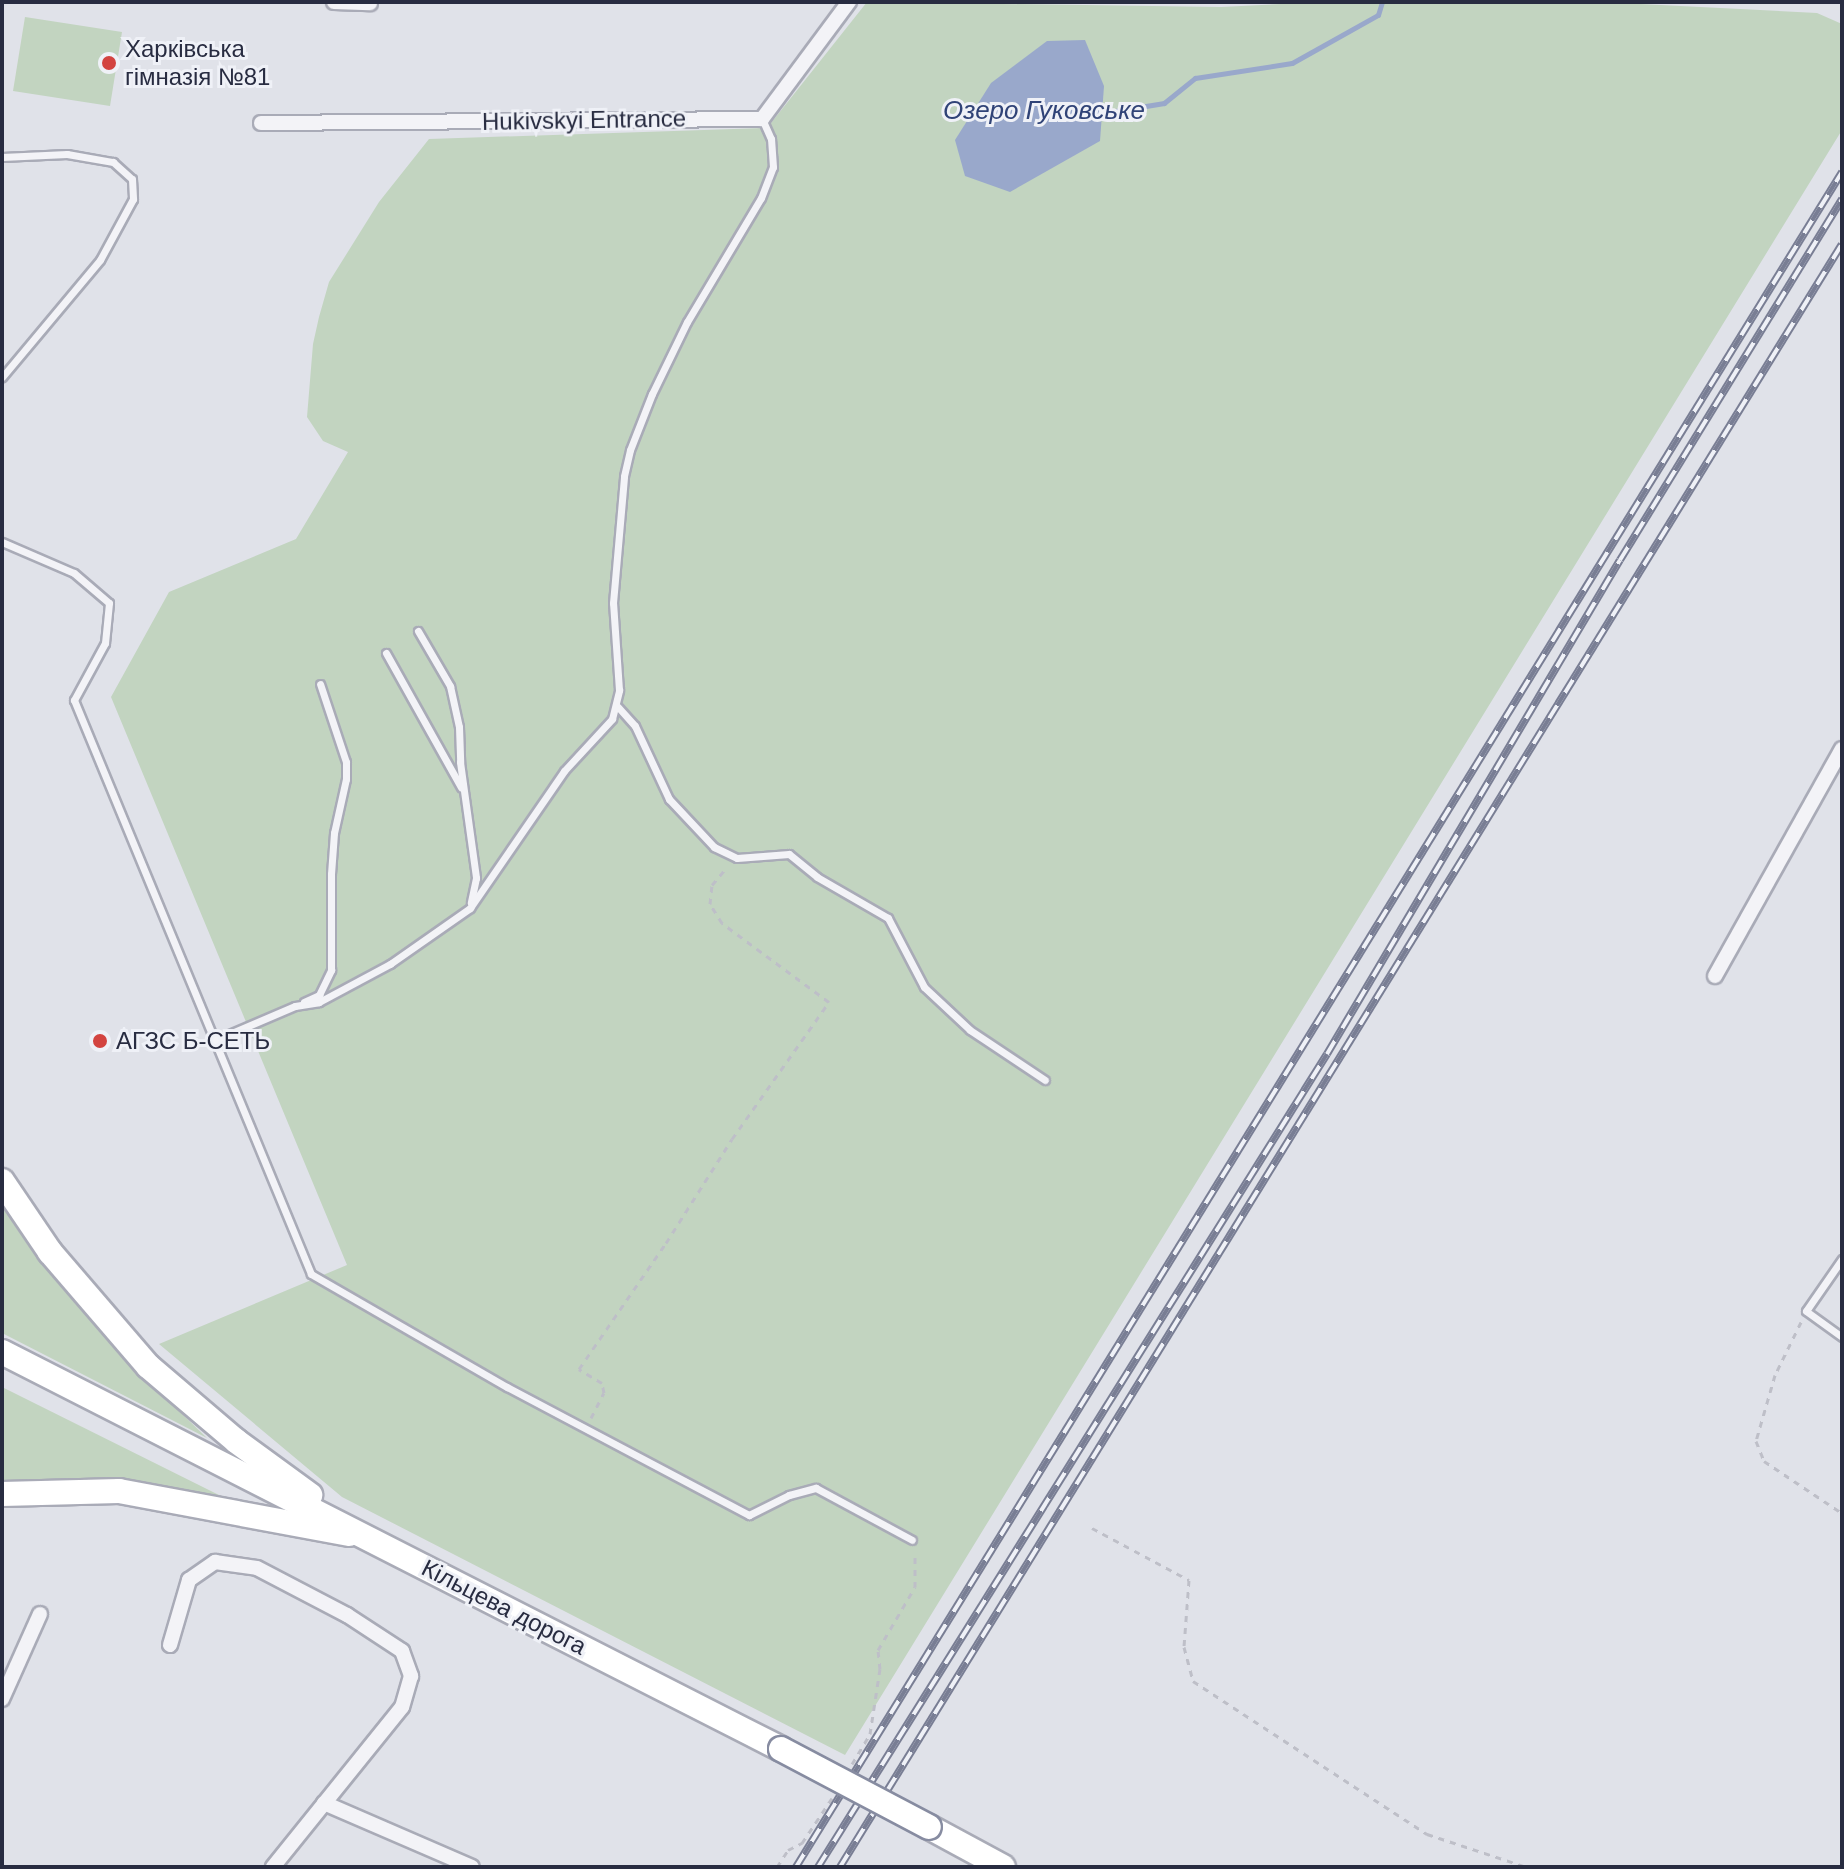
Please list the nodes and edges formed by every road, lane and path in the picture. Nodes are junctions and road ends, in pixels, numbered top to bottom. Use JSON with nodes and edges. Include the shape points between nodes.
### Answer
{"nodes":[{"id":1,"x":334,"y":2,"type":"edge"},
{"id":2,"x":849,"y":2,"type":"edge"},
{"id":3,"x":370,"y":3,"type":"edge"},
{"id":4,"x":762,"y":119,"type":"junction"},
{"id":5,"x":261,"y":123,"type":"dead end"},
{"id":6,"x":2,"y":157,"type":"edge"},
{"id":7,"x":2,"y":377,"type":"edge"},
{"id":8,"x":2,"y":542,"type":"edge"},
{"id":9,"x":418,"y":631,"type":"dead end"},
{"id":10,"x":386,"y":653,"type":"dead end"},
{"id":11,"x":320,"y":684,"type":"dead end"},
{"id":12,"x":618,"y":707,"type":"junction"},
{"id":13,"x":1842,"y":749,"type":"edge"},
{"id":14,"x":464,"y":792,"type":"junction"},
{"id":15,"x":737,"y":858,"type":"junction"},
{"id":16,"x":470,"y":908,"type":"junction"},
{"id":17,"x":1715,"y":976,"type":"dead end"},
{"id":18,"x":295,"y":1006,"type":"junction"},
{"id":19,"x":213,"y":1041,"type":"junction"},
{"id":20,"x":1045,"y":1080,"type":"dead end"},
{"id":21,"x":2,"y":1181,"type":"edge"},
{"id":22,"x":1842,"y":1259,"type":"edge"},
{"id":23,"x":1806,"y":1311,"type":"junction"},
{"id":24,"x":1842,"y":1337,"type":"edge"},
{"id":25,"x":2,"y":1352,"type":"edge"},
{"id":26,"x":586,"y":1428,"type":"junction"},
{"id":27,"x":2,"y":1494,"type":"edge"},
{"id":28,"x":1842,"y":1513,"type":"edge"},
{"id":29,"x":1092,"y":1528,"type":"dead end"},
{"id":30,"x":371,"y":1538,"type":"junction"},
{"id":31,"x":912,"y":1540,"type":"joint"},
{"id":32,"x":40,"y":1614,"type":"dead end"},
{"id":33,"x":170,"y":1645,"type":"dead end"},
{"id":34,"x":2,"y":1699,"type":"edge"},
{"id":35,"x":848,"y":1772,"type":"dead end"},
{"id":36,"x":833,"y":1795,"type":"dead end"},
{"id":37,"x":324,"y":1803,"type":"junction"},
{"id":38,"x":273,"y":1867,"type":"edge"},
{"id":39,"x":472,"y":1867,"type":"edge"},
{"id":40,"x":777,"y":1867,"type":"edge"},
{"id":41,"x":1003,"y":1867,"type":"edge"},
{"id":42,"x":1527,"y":1867,"type":"edge"}],
"edges":[{"from":1,"to":3,"type":"street"},
{"from":2,"to":4,"type":"street"},
{"from":4,"to":5,"type":"street","name":"Hukivskyi Entrance"},
{"from":4,"to":12,"type":"lane","via":[[771,139],[773,167],[652,394],[624,476],[613,603]]},
{"from":6,"to":7,"type":"lane","via":[[67,154],[113,162],[132,179],[133,199],[100,260]]},
{"from":8,"to":19,"type":"lane","via":[[74,573],[109,603],[105,643],[74,700]]},
{"from":9,"to":14,"type":"lane","via":[[450,686]]},
{"from":10,"to":14,"type":"lane"},
{"from":11,"to":18,"type":"lane","via":[[346,762],[331,874],[331,970],[319,995]]},
{"from":12,"to":15,"type":"lane","via":[[635,726],[669,799],[714,847]]},
{"from":12,"to":16,"type":"lane","via":[[549,791]]},
{"from":13,"to":17,"type":"street"},
{"from":14,"to":16,"type":"lane","via":[[476,878]]},
{"from":15,"to":20,"type":"lane","via":[[789,854],[817,877],[888,918],[924,987],[970,1030]]},
{"from":15,"to":26,"type":"path","via":[[712,885],[710,904],[722,923],[829,1002],[579,1369],[602,1383],[604,1393]]},
{"from":16,"to":18,"type":"lane","via":[[390,964],[319,1002]]},
{"from":18,"to":19,"type":"lane"},
{"from":19,"to":26,"type":"lane","via":[[311,1274]]},
{"from":21,"to":30,"type":"highway","via":[[50,1252],[148,1366],[236,1441]]},
{"from":22,"to":23,"type":"lane"},
{"from":23,"to":24,"type":"lane"},
{"from":23,"to":28,"type":"path","via":[[1775,1375],[1756,1441],[1764,1461]]},
{"from":25,"to":30,"type":"highway","name":"Кільцева дорога"},
{"from":26,"to":31,"type":"lane","via":[[749,1515],[816,1488]]},
{"from":27,"to":30,"type":"highway","via":[[119,1491]]},
{"from":29,"to":42,"type":"path","via":[[1189,1580],[1184,1647],[1193,1681],[1427,1834]]},
{"from":30,"to":41,"type":"highway","name":"Кільцева дорога","bridge":true},
{"from":31,"to":35,"type":"path","via":[[915,1587],[878,1650],[870,1734]]},
{"from":32,"to":34,"type":"street"},
{"from":33,"to":37,"type":"street","via":[[189,1580],[215,1562],[257,1568],[402,1651],[411,1676],[402,1707]]},
{"from":36,"to":40,"type":"path","via":[[802,1843],[788,1850]]},
{"from":37,"to":38,"type":"street"},
{"from":37,"to":39,"type":"street"}]}
